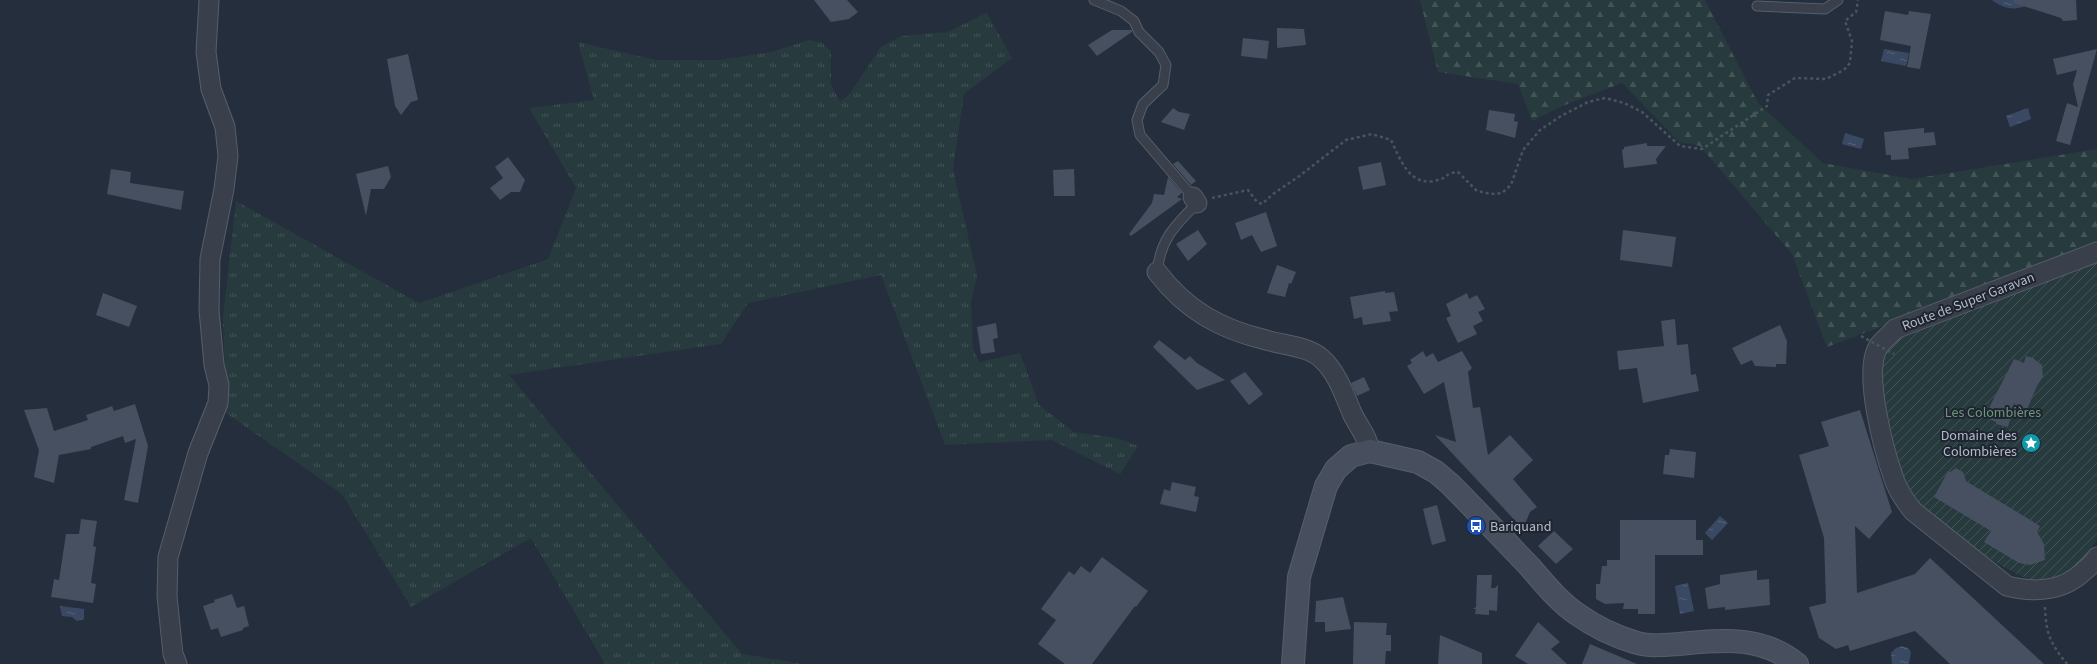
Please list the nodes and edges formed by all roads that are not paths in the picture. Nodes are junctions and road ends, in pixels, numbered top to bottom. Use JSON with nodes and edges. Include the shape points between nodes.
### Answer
{"nodes":[{"id":1,"x":209,"y":0,"type":"edge"},
{"id":2,"x":1094,"y":0,"type":"edge"},
{"id":3,"x":1838,"y":0,"type":"edge"},
{"id":4,"x":1757,"y":6,"type":"dead end"},
{"id":5,"x":2097,"y":252,"type":"edge"},
{"id":6,"x":1157,"y":272,"type":"joint"},
{"id":7,"x":1370,"y":451,"type":"junction"},
{"id":8,"x":2097,"y":557,"type":"edge"},
{"id":9,"x":177,"y":664,"type":"edge"},
{"id":10,"x":1293,"y":664,"type":"edge"},
{"id":11,"x":1797,"y":664,"type":"edge"}],
"edges":[{"from":1,"to":9,"type":"street","via":[[206,52],[211,89],[225,127],[228,156],[210,259],[209,310],[214,365],[219,385],[218,402],[198,453],[168,557],[167,596]]},
{"from":2,"to":6,"type":"lane","via":[[1121,11],[1134,21],[1139,32],[1159,52],[1166,65],[1163,85],[1143,104],[1137,120],[1138,127],[1140,135],[1195,200],[1172,229],[1160,252]]},
{"from":3,"to":4,"type":"lane","via":[[1825,9]]},
{"from":5,"to":8,"type":"street","name":"Route de Super Garavan","via":[[1895,329],[1878,347],[1873,366],[1874,396],[1894,479],[1912,511],[2007,586],[2023,590],[2054,589],[2079,576]]},
{"from":6,"to":7,"type":"street","via":[[1172,291],[1200,314],[1234,331],[1301,348],[1319,356],[1336,378],[1369,442]]},
{"from":7,"to":10,"type":"street","via":[[1351,456],[1336,469],[1326,486],[1299,577]]},
{"from":7,"to":11,"type":"street","via":[[1418,462],[1436,472],[1562,601],[1576,614],[1606,632],[1635,643],[1658,646],[1718,640],[1742,641],[1766,646]]}]}
